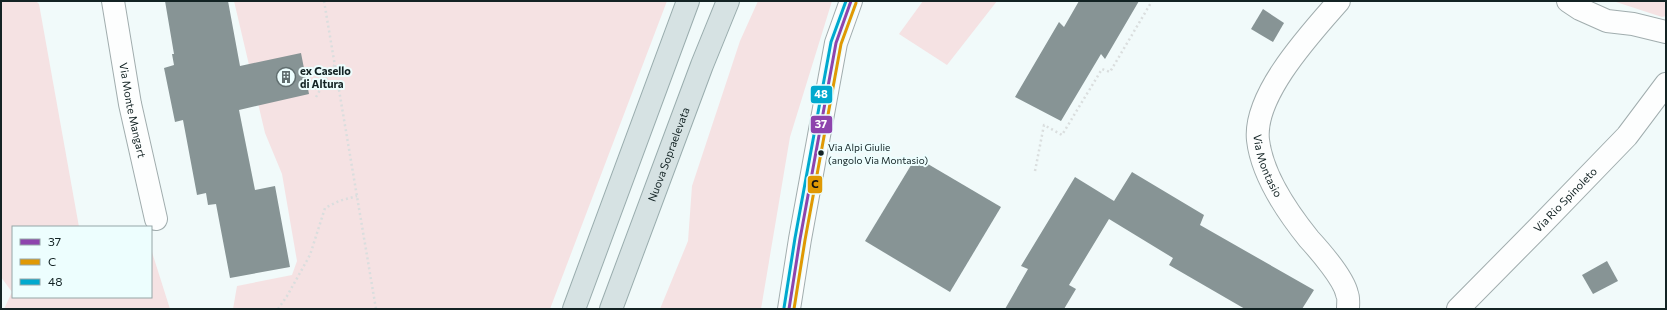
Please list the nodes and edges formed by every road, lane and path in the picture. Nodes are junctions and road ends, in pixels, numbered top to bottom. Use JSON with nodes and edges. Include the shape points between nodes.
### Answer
{"nodes":[{"id":1,"x":113,"y":1,"type":"edge"},
{"id":2,"x":324,"y":1,"type":"edge"},
{"id":3,"x":688,"y":1,"type":"edge"},
{"id":4,"x":728,"y":1,"type":"edge"},
{"id":5,"x":851,"y":1,"type":"edge"},
{"id":6,"x":1152,"y":1,"type":"edge"},
{"id":7,"x":1339,"y":1,"type":"edge"},
{"id":8,"x":1568,"y":1,"type":"edge"},
{"id":9,"x":1666,"y":32,"type":"edge"},
{"id":10,"x":335,"y":64,"type":"junction"},
{"id":11,"x":1666,"y":84,"type":"edge"},
{"id":12,"x":316,"y":97,"type":"dead end"},
{"id":13,"x":1035,"y":170,"type":"dead end"},
{"id":14,"x":357,"y":196,"type":"junction"},
{"id":15,"x":156,"y":219,"type":"dead end"},
{"id":16,"x":278,"y":309,"type":"edge"},
{"id":17,"x":376,"y":309,"type":"edge"},
{"id":18,"x":574,"y":309,"type":"edge"},
{"id":19,"x":611,"y":309,"type":"edge"},
{"id":20,"x":789,"y":309,"type":"edge"},
{"id":21,"x":1348,"y":309,"type":"edge"},
{"id":22,"x":1458,"y":309,"type":"edge"}],
"edges":[{"from":1,"to":15,"type":"street","name":"Via Monte Mangart","via":[[130,104]]},
{"from":2,"to":10,"type":"path"},
{"from":3,"to":18,"type":"highway"},
{"from":4,"to":19,"type":"highway","name":"Nuova Sopraelevata"},
{"from":5,"to":20,"type":"street","via":[[835,51]]},
{"from":6,"to":13,"type":"path","via":[[1110,72],[1102,69],[1062,135],[1044,125]]},
{"from":7,"to":21,"type":"street","name":"Via Montasio","via":[[1276,82],[1261,115],[1258,140],[1267,174],[1283,205],[1330,264],[1347,293]]},
{"from":8,"to":9,"type":"street","via":[[1580,10],[1607,20]]},
{"from":10,"to":12,"type":"path"},
{"from":10,"to":14,"type":"path"},
{"from":11,"to":22,"type":"street","name":"Via Rio Spinoleto","via":[[1627,136]]},
{"from":14,"to":16,"type":"path","via":[[339,200],[325,208],[310,255]]},
{"from":14,"to":17,"type":"path"}]}
